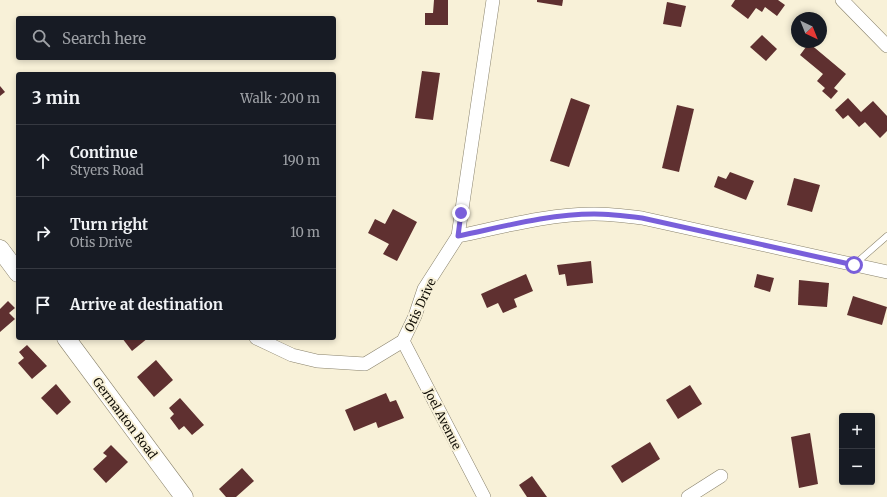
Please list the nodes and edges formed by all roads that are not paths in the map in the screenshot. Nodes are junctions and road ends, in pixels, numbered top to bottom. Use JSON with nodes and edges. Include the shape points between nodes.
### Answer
{"nodes":[{"id":1,"x":494,"y":0,"type":"edge"},
{"id":2,"x":842,"y":0,"type":"edge"},
{"id":3,"x":887,"y":46,"type":"edge"},
{"id":4,"x":458,"y":236,"type":"junction"},
{"id":5,"x":887,"y":236,"type":"edge"},
{"id":6,"x":0,"y":249,"type":"edge"},
{"id":7,"x":854,"y":265,"type":"junction"},
{"id":8,"x":16,"y":270,"type":"edge"},
{"id":9,"x":887,"y":272,"type":"edge"},
{"id":10,"x":67,"y":340,"type":"edge"},
{"id":11,"x":260,"y":340,"type":"edge"},
{"id":12,"x":403,"y":341,"type":"junction"},
{"id":13,"x":721,"y":476,"type":"dead end"},
{"id":14,"x":184,"y":497,"type":"edge"},
{"id":15,"x":484,"y":497,"type":"edge"},
{"id":16,"x":688,"y":497,"type":"edge"}],
"edges":[{"from":1,"to":4,"type":"street","name":"Otis Drive"},
{"from":2,"to":3,"type":"street"},
{"from":4,"to":7,"type":"street","via":[[554,217],[617,214]]},
{"from":4,"to":12,"type":"street","name":"Otis Drive","via":[[424,289]]},
{"from":5,"to":7,"type":"lane"},
{"from":6,"to":8,"type":"main road"},
{"from":7,"to":9,"type":"street"},
{"from":10,"to":14,"type":"main road","name":"Germanton Road"},
{"from":11,"to":12,"type":"street","name":"Otis Drive","via":[[292,355],[317,361],[365,364]]},
{"from":12,"to":15,"type":"street","name":"Joel Avenue"},
{"from":13,"to":16,"type":"street"}]}
